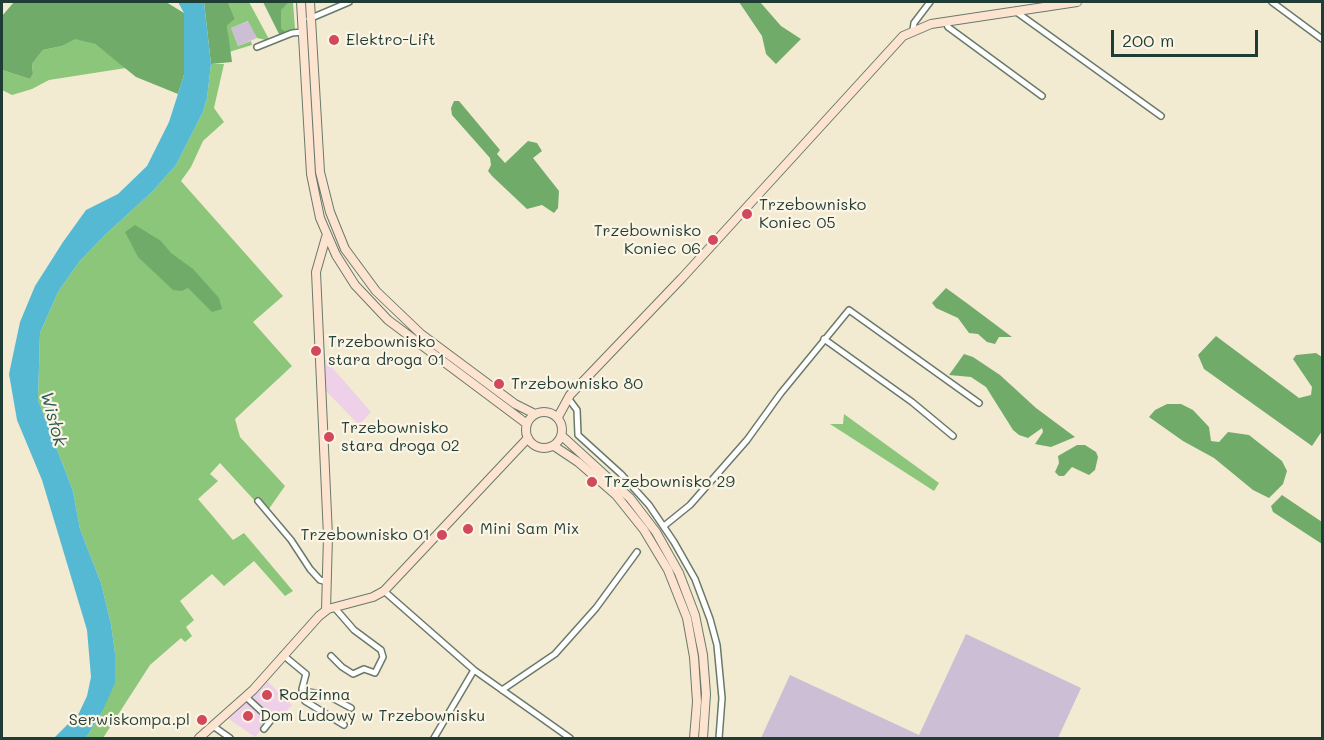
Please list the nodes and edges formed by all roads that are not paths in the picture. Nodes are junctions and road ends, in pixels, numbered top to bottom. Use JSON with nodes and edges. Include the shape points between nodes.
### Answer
{"nodes":[{"id":1,"x":301,"y":2,"type":"edge"},
{"id":2,"x":310,"y":2,"type":"edge"},
{"id":3,"x":349,"y":2,"type":"edge"},
{"id":4,"x":930,"y":2,"type":"edge"},
{"id":5,"x":1077,"y":2,"type":"edge"},
{"id":6,"x":1272,"y":2,"type":"edge"},
{"id":7,"x":1054,"y":3,"type":"edge"},
{"id":8,"x":1015,"y":11,"type":"junction"},
{"id":9,"x":311,"y":19,"type":"junction"},
{"id":10,"x":946,"y":22,"type":"junction"},
{"id":11,"x":303,"y":26,"type":"junction"},
{"id":12,"x":913,"y":30,"type":"junction"},
{"id":13,"x":1323,"y":39,"type":"edge"},
{"id":14,"x":257,"y":47,"type":"dead end"},
{"id":15,"x":1042,"y":96,"type":"dead end"},
{"id":16,"x":1161,"y":116,"type":"dead end"},
{"id":17,"x":327,"y":235,"type":"junction"},
{"id":18,"x":324,"y":252,"type":"junction"},
{"id":19,"x":336,"y":255,"type":"junction"},
{"id":20,"x":384,"y":300,"type":"junction"},
{"id":21,"x":376,"y":309,"type":"junction"},
{"id":22,"x":824,"y":339,"type":"junction"},
{"id":23,"x":568,"y":398,"type":"junction"},
{"id":24,"x":979,"y":403,"type":"dead end"},
{"id":25,"x":535,"y":414,"type":"junction"},
{"id":26,"x":554,"y":415,"type":"junction"},
{"id":27,"x":527,"y":424,"type":"junction"},
{"id":28,"x":562,"y":436,"type":"junction"},
{"id":29,"x":953,"y":436,"type":"dead end"},
{"id":30,"x":530,"y":441,"type":"junction"},
{"id":31,"x":554,"y":446,"type":"junction"},
{"id":32,"x":258,"y":501,"type":"dead end"},
{"id":33,"x":664,"y":526,"type":"junction"},
{"id":34,"x":637,"y":552,"type":"dead end"},
{"id":35,"x":327,"y":582,"type":"junction"},
{"id":36,"x":384,"y":591,"type":"junction"},
{"id":37,"x":334,"y":607,"type":"junction"},
{"id":38,"x":326,"y":610,"type":"junction"},
{"id":39,"x":283,"y":656,"type":"junction"},
{"id":40,"x":331,"y":656,"type":"dead end"},
{"id":41,"x":474,"y":670,"type":"junction"},
{"id":42,"x":502,"y":690,"type":"junction"},
{"id":43,"x":302,"y":691,"type":"junction"},
{"id":44,"x":246,"y":697,"type":"junction"},
{"id":45,"x":351,"y":708,"type":"dead end"},
{"id":46,"x":344,"y":725,"type":"dead end"},
{"id":47,"x":213,"y":726,"type":"junction"},
{"id":48,"x":264,"y":729,"type":"dead end"},
{"id":49,"x":199,"y":738,"type":"edge"},
{"id":50,"x":230,"y":738,"type":"edge"},
{"id":51,"x":434,"y":738,"type":"edge"},
{"id":52,"x":570,"y":738,"type":"edge"},
{"id":53,"x":694,"y":738,"type":"edge"},
{"id":54,"x":703,"y":738,"type":"edge"},
{"id":55,"x":719,"y":738,"type":"edge"}],
"edges":[{"from":1,"to":11,"type":"main road"},
{"from":2,"to":9,"type":"main road"},
{"from":3,"to":9,"type":"street"},
{"from":4,"to":12,"type":"street"},
{"from":5,"to":7,"type":"main road"},
{"from":6,"to":13,"type":"street"},
{"from":7,"to":8,"type":"main road"},
{"from":8,"to":10,"type":"main road"},
{"from":8,"to":16,"type":"street"},
{"from":9,"to":11,"type":"street"},
{"from":9,"to":20,"type":"main road","via":[[318,152],[325,197],[345,249]]},
{"from":10,"to":12,"type":"main road"},
{"from":10,"to":15,"type":"street"},
{"from":11,"to":14,"type":"street"},
{"from":11,"to":17,"type":"main road","via":[[311,174]]},
{"from":12,"to":23,"type":"main road","via":[[890,48],[773,180]]},
{"from":17,"to":18,"type":"main road"},
{"from":17,"to":19,"type":"main road"},
{"from":18,"to":19,"type":"main road"},
{"from":18,"to":35,"type":"main road","via":[[316,272],[327,480]]},
{"from":19,"to":21,"type":"main road","via":[[354,285]]},
{"from":20,"to":21,"type":"main road","via":[[385,308]]},
{"from":20,"to":25,"type":"main road","via":[[434,345]]},
{"from":21,"to":27,"type":"main road"},
{"from":22,"to":24,"type":"street","via":[[849,310]]},
{"from":22,"to":29,"type":"street"},
{"from":22,"to":33,"type":"street","via":[[747,440],[690,505]]},
{"from":23,"to":26,"type":"main road"},
{"from":23,"to":33,"type":"street","via":[[577,410],[578,435],[628,482]]},
{"from":25,"to":26,"type":"main road"},
{"from":25,"to":27,"type":"main road"},
{"from":26,"to":28,"type":"main road","via":[[562,426]]},
{"from":27,"to":30,"type":"main road"},
{"from":28,"to":31,"type":"main road"},
{"from":28,"to":54,"type":"main road","via":[[630,498],[656,532],[679,573],[695,615],[703,655]]},
{"from":30,"to":31,"type":"main road","via":[[543,448]]},
{"from":30,"to":36,"type":"main road","via":[[513,454]]},
{"from":31,"to":53,"type":"main road","via":[[616,495],[644,530],[668,570],[687,618],[694,657]]},
{"from":32,"to":35,"type":"street","via":[[310,569]]},
{"from":33,"to":55,"type":"street","via":[[695,579],[713,628],[721,672]]},
{"from":34,"to":42,"type":"street","via":[[596,608],[555,654]]},
{"from":35,"to":38,"type":"main road"},
{"from":36,"to":37,"type":"main road"},
{"from":36,"to":41,"type":"street"},
{"from":37,"to":38,"type":"main road"},
{"from":37,"to":40,"type":"street","via":[[354,630],[381,650],[383,657],[375,674],[364,669],[352,674]]},
{"from":38,"to":39,"type":"main road"},
{"from":39,"to":43,"type":"street","via":[[306,674]]},
{"from":39,"to":44,"type":"main road"},
{"from":41,"to":42,"type":"street"},
{"from":41,"to":51,"type":"street"},
{"from":42,"to":52,"type":"street"},
{"from":43,"to":45,"type":"street","via":[[327,695]]},
{"from":43,"to":46,"type":"street","via":[[311,706]]},
{"from":44,"to":47,"type":"main road"},
{"from":44,"to":48,"type":"street","via":[[271,720]]},
{"from":47,"to":49,"type":"main road"},
{"from":47,"to":50,"type":"street"}]}
